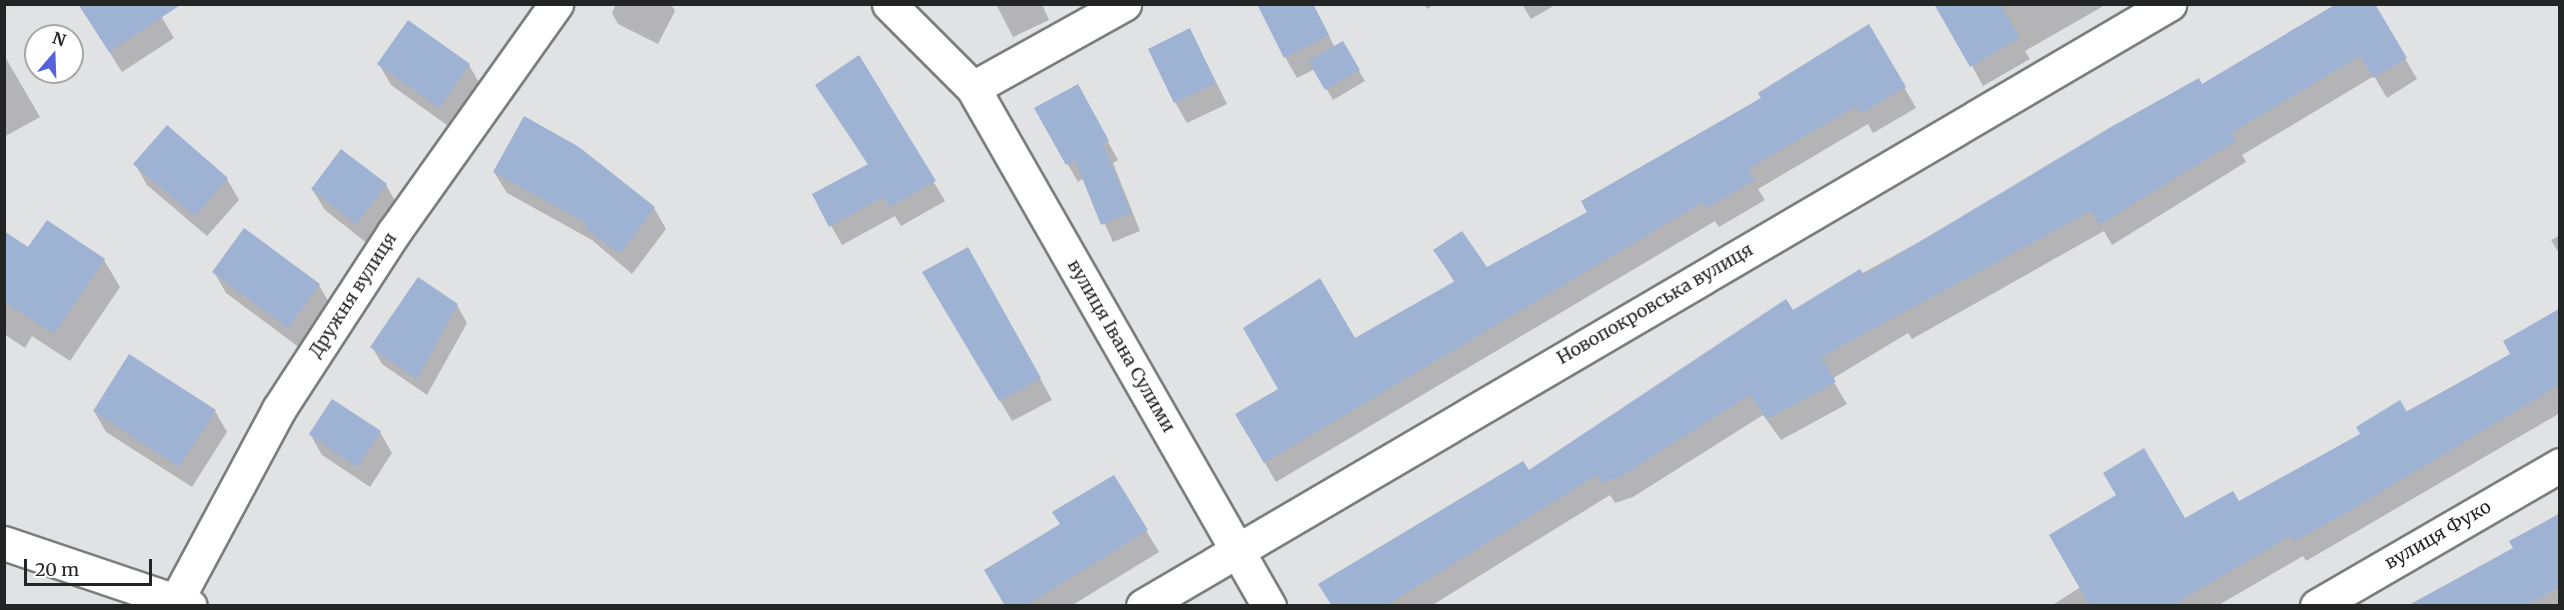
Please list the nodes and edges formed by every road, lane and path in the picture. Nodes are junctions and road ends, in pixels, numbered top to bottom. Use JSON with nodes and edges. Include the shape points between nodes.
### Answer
{"nodes":[{"id":1,"x":556,"y":4,"type":"edge"},
{"id":2,"x":889,"y":4,"type":"edge"},
{"id":3,"x":1124,"y":4,"type":"edge"},
{"id":4,"x":2169,"y":4,"type":"edge"},
{"id":5,"x":973,"y":88,"type":"junction"},
{"id":6,"x":2559,"y":465,"type":"edge"},
{"id":7,"x":4,"y":543,"type":"edge"},
{"id":8,"x":1237,"y":547,"type":"junction"},
{"id":9,"x":183,"y":603,"type":"edge"},
{"id":10,"x":1143,"y":606,"type":"edge"},
{"id":11,"x":1269,"y":606,"type":"edge"},
{"id":12,"x":2317,"y":606,"type":"edge"}],
"edges":[{"from":1,"to":9,"type":"street","name":"Дружня вулиця","via":[[394,232],[279,409]]},
{"from":2,"to":5,"type":"street"},
{"from":3,"to":5,"type":"street"},
{"from":4,"to":8,"type":"street","name":"Новопокровська вулиця"},
{"from":5,"to":8,"type":"street","name":"вулиця Івана Сулими"},
{"from":6,"to":12,"type":"street","name":"вулиця Фуко"},
{"from":7,"to":9,"type":"street"},
{"from":8,"to":10,"type":"street","name":"Новопокровська вулиця"},
{"from":8,"to":11,"type":"street","name":"вулиця Івана Сулими"}]}
